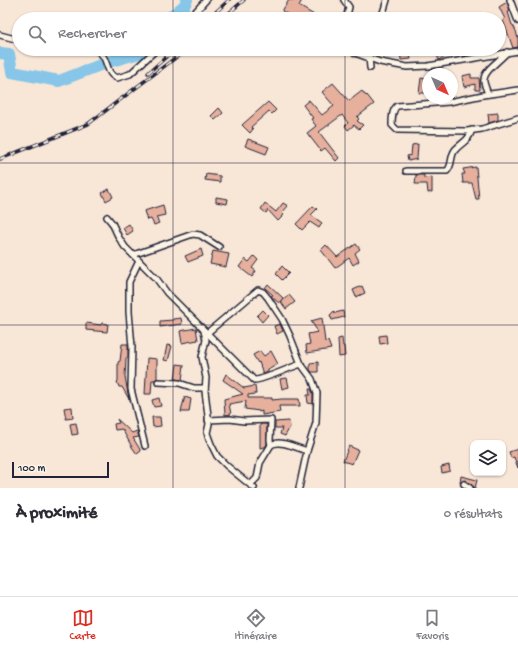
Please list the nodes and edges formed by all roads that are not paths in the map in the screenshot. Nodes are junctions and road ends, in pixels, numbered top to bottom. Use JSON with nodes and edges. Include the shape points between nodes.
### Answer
{"nodes":[{"id":1,"x":206,"y":0,"type":"edge"},
{"id":2,"x":344,"y":0,"type":"edge"},
{"id":3,"x":387,"y":0,"type":"edge"},
{"id":4,"x":510,"y":0,"type":"edge"},
{"id":5,"x":195,"y":12,"type":"edge"},
{"id":6,"x":348,"y":12,"type":"edge"},
{"id":7,"x":383,"y":12,"type":"edge"},
{"id":8,"x":518,"y":21,"type":"edge"},
{"id":9,"x":0,"y":35,"type":"edge"},
{"id":10,"x":12,"y":38,"type":"edge"},
{"id":11,"x":518,"y":51,"type":"edge"},
{"id":12,"x":507,"y":52,"type":"edge"},
{"id":13,"x":103,"y":56,"type":"edge"},
{"id":14,"x":149,"y":56,"type":"edge"},
{"id":15,"x":366,"y":56,"type":"edge"},
{"id":16,"x":483,"y":56,"type":"edge"},
{"id":17,"x":504,"y":56,"type":"edge"},
{"id":18,"x":369,"y":57,"type":"junction"},
{"id":19,"x":370,"y":68,"type":"dead end"},
{"id":20,"x":518,"y":90,"type":"edge"},
{"id":21,"x":488,"y":94,"type":"junction"},
{"id":22,"x":518,"y":118,"type":"edge"},
{"id":23,"x":472,"y":130,"type":"junction"},
{"id":24,"x":406,"y":171,"type":"dead end"},
{"id":25,"x":107,"y":217,"type":"dead end"},
{"id":26,"x":219,"y":247,"type":"dead end"},
{"id":27,"x":134,"y":255,"type":"junction"},
{"id":28,"x":139,"y":261,"type":"junction"},
{"id":29,"x":205,"y":331,"type":"junction"},
{"id":30,"x":300,"y":364,"type":"junction"},
{"id":31,"x":158,"y":382,"type":"dead end"},
{"id":32,"x":205,"y":388,"type":"junction"},
{"id":33,"x":208,"y":420,"type":"junction"},
{"id":34,"x":271,"y":445,"type":"junction"},
{"id":35,"x":145,"y":446,"type":"dead end"},
{"id":36,"x":307,"y":451,"type":"junction"},
{"id":37,"x":464,"y":484,"type":"dead end"},
{"id":38,"x":253,"y":486,"type":"edge"},
{"id":39,"x":299,"y":488,"type":"edge"},
{"id":40,"x":470,"y":488,"type":"edge"}],
"edges":[{"from":1,"to":5,"type":"street"},
{"from":2,"to":6,"type":"street","via":[[349,7]]},
{"from":3,"to":7,"type":"street"},
{"from":4,"to":8,"type":"street"},
{"from":9,"to":10,"type":"street"},
{"from":11,"to":12,"type":"street"},
{"from":13,"to":14,"type":"street","via":[[112,77],[117,78],[130,74]]},
{"from":15,"to":18,"type":"street"},
{"from":16,"to":18,"type":"street","via":[[418,67],[394,66]]},
{"from":17,"to":21,"type":"street","via":[[484,77]]},
{"from":18,"to":19,"type":"street"},
{"from":20,"to":21,"type":"street"},
{"from":21,"to":23,"type":"street","via":[[449,102],[397,106],[393,112],[392,126],[397,130]]},
{"from":22,"to":23,"type":"street"},
{"from":23,"to":24,"type":"street","via":[[469,138],[454,152],[451,166],[447,171]]},
{"from":25,"to":27,"type":"street","via":[[119,238]]},
{"from":26,"to":27,"type":"street","via":[[200,235],[193,234]]},
{"from":27,"to":28,"type":"street"},
{"from":28,"to":29,"type":"street"},
{"from":28,"to":35,"type":"street","via":[[128,287],[132,347],[131,390]]},
{"from":29,"to":30,"type":"street","via":[[255,380]]},
{"from":29,"to":30,"type":"street","via":[[256,291],[260,291],[282,319]]},
{"from":29,"to":32,"type":"street","via":[[206,340],[202,357]]},
{"from":30,"to":36,"type":"street","via":[[312,379],[317,402],[315,426]]},
{"from":31,"to":32,"type":"street"},
{"from":32,"to":33,"type":"street"},
{"from":33,"to":34,"type":"street","via":[[270,419]]},
{"from":33,"to":38,"type":"street","via":[[207,433],[217,456]]},
{"from":34,"to":36,"type":"street","via":[[287,444]]},
{"from":34,"to":38,"type":"street","via":[[260,463]]},
{"from":36,"to":39,"type":"street"},
{"from":37,"to":40,"type":"street"}]}
